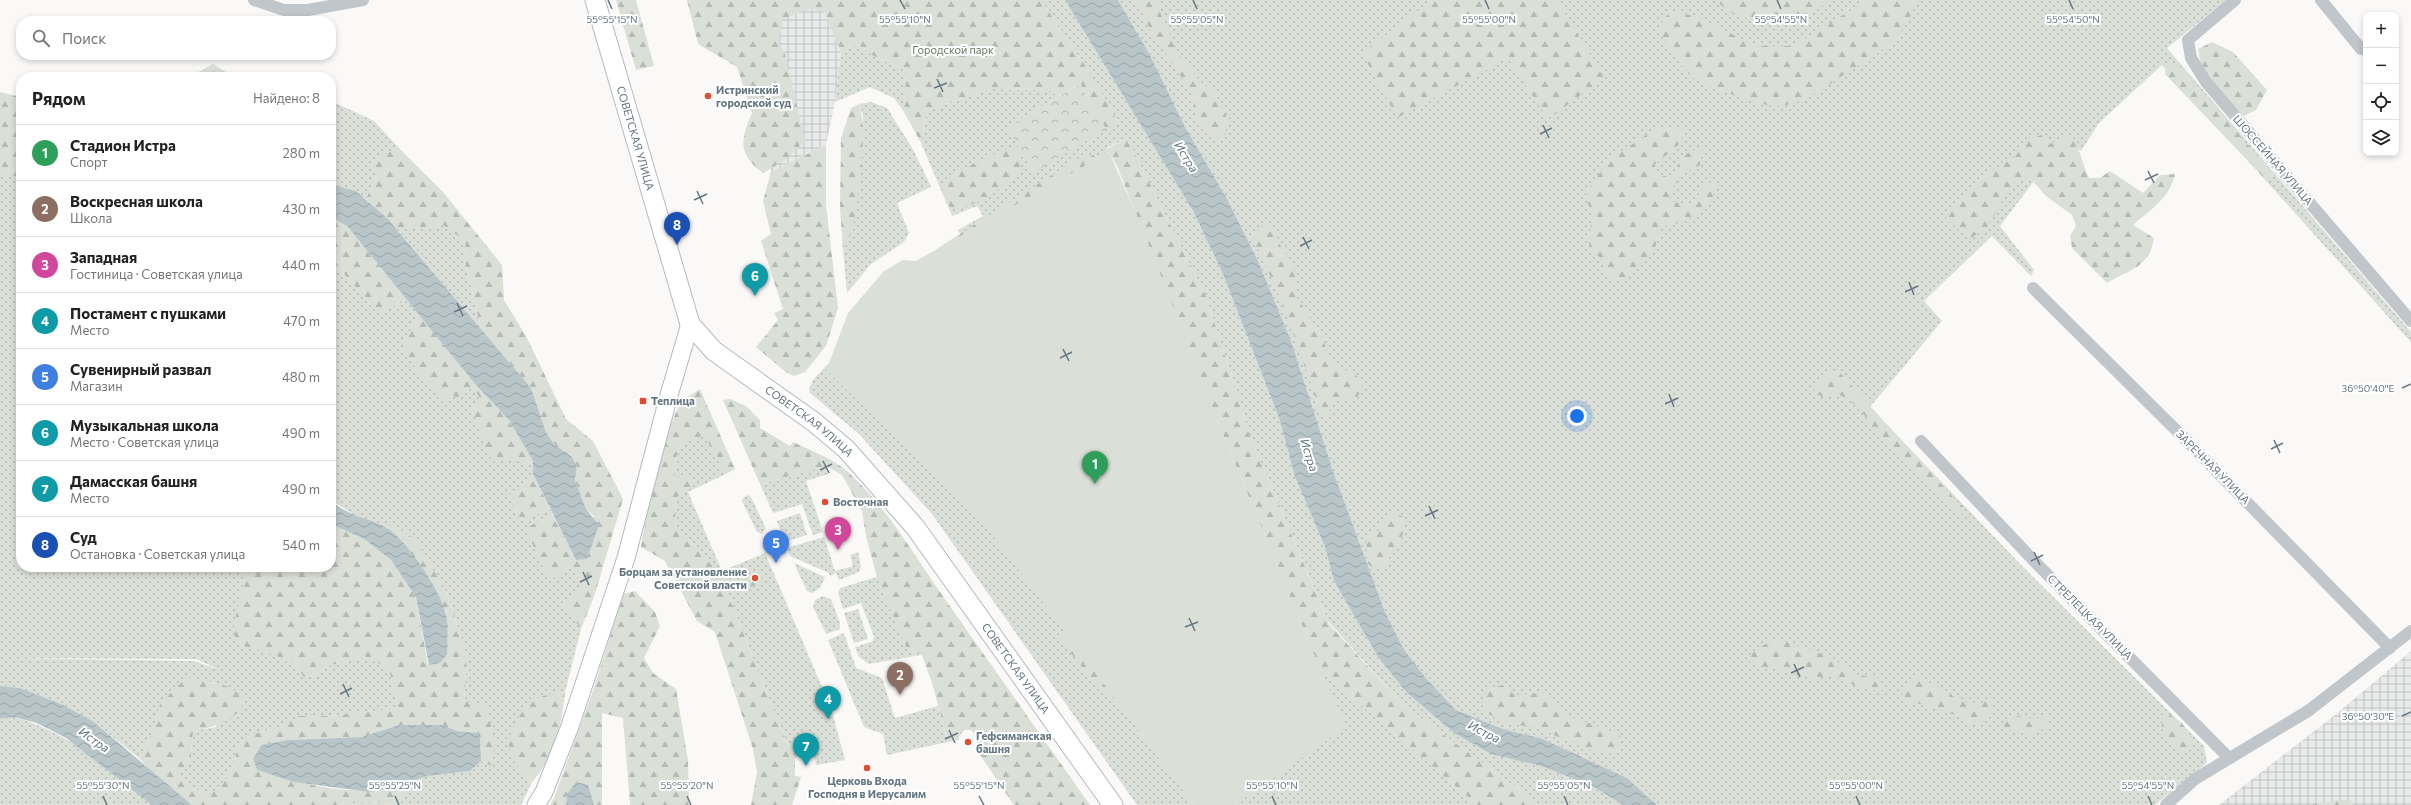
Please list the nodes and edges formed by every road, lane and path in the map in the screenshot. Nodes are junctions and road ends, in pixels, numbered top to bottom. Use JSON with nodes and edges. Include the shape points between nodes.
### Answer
{"nodes":[{"id":1,"x":254,"y":0,"type":"edge"},
{"id":2,"x":363,"y":0,"type":"edge"},
{"id":3,"x":594,"y":0,"type":"edge"},
{"id":4,"x":2235,"y":0,"type":"edge"},
{"id":5,"x":2321,"y":0,"type":"edge"},
{"id":6,"x":2361,"y":49,"type":"dead end"},
{"id":7,"x":2033,"y":288,"type":"dead end"},
{"id":8,"x":2411,"y":321,"type":"edge"},
{"id":9,"x":690,"y":324,"type":"junction"},
{"id":10,"x":1920,"y":441,"type":"dead end"},
{"id":11,"x":2411,"y":631,"type":"edge"},
{"id":12,"x":2390,"y":648,"type":"junction"},
{"id":13,"x":2228,"y":757,"type":"junction"},
{"id":14,"x":536,"y":805,"type":"edge"},
{"id":15,"x":1114,"y":805,"type":"edge"},
{"id":16,"x":2166,"y":805,"type":"edge"}],
"edges":[{"from":1,"to":2,"type":"street","via":[[284,10],[308,10]]},
{"from":3,"to":9,"type":"main road","name":"СОВЕТСКАЯ УЛИЦА"},
{"from":4,"to":8,"type":"street","name":"ШОССЕЙНАЯ УЛИЦА","via":[[2188,40],[2191,58],[2206,82]]},
{"from":5,"to":6,"type":"street"},
{"from":7,"to":12,"type":"street","name":"ЗАРЕЧНАЯ УЛИЦА"},
{"from":9,"to":14,"type":"main road","via":[[626,558],[570,726],[544,792]]},
{"from":9,"to":15,"type":"main road","name":"СОВЕТСКАЯ УЛИЦА","via":[[714,351],[814,422],[846,449],[915,527]]},
{"from":10,"to":13,"type":"street","name":"СТРЕЛЕЦКАЯ УЛИЦА","via":[[2033,560]]},
{"from":11,"to":12,"type":"street"},
{"from":12,"to":13,"type":"street","via":[[2308,711]]},
{"from":13,"to":16,"type":"street","via":[[2195,779]]}]}
